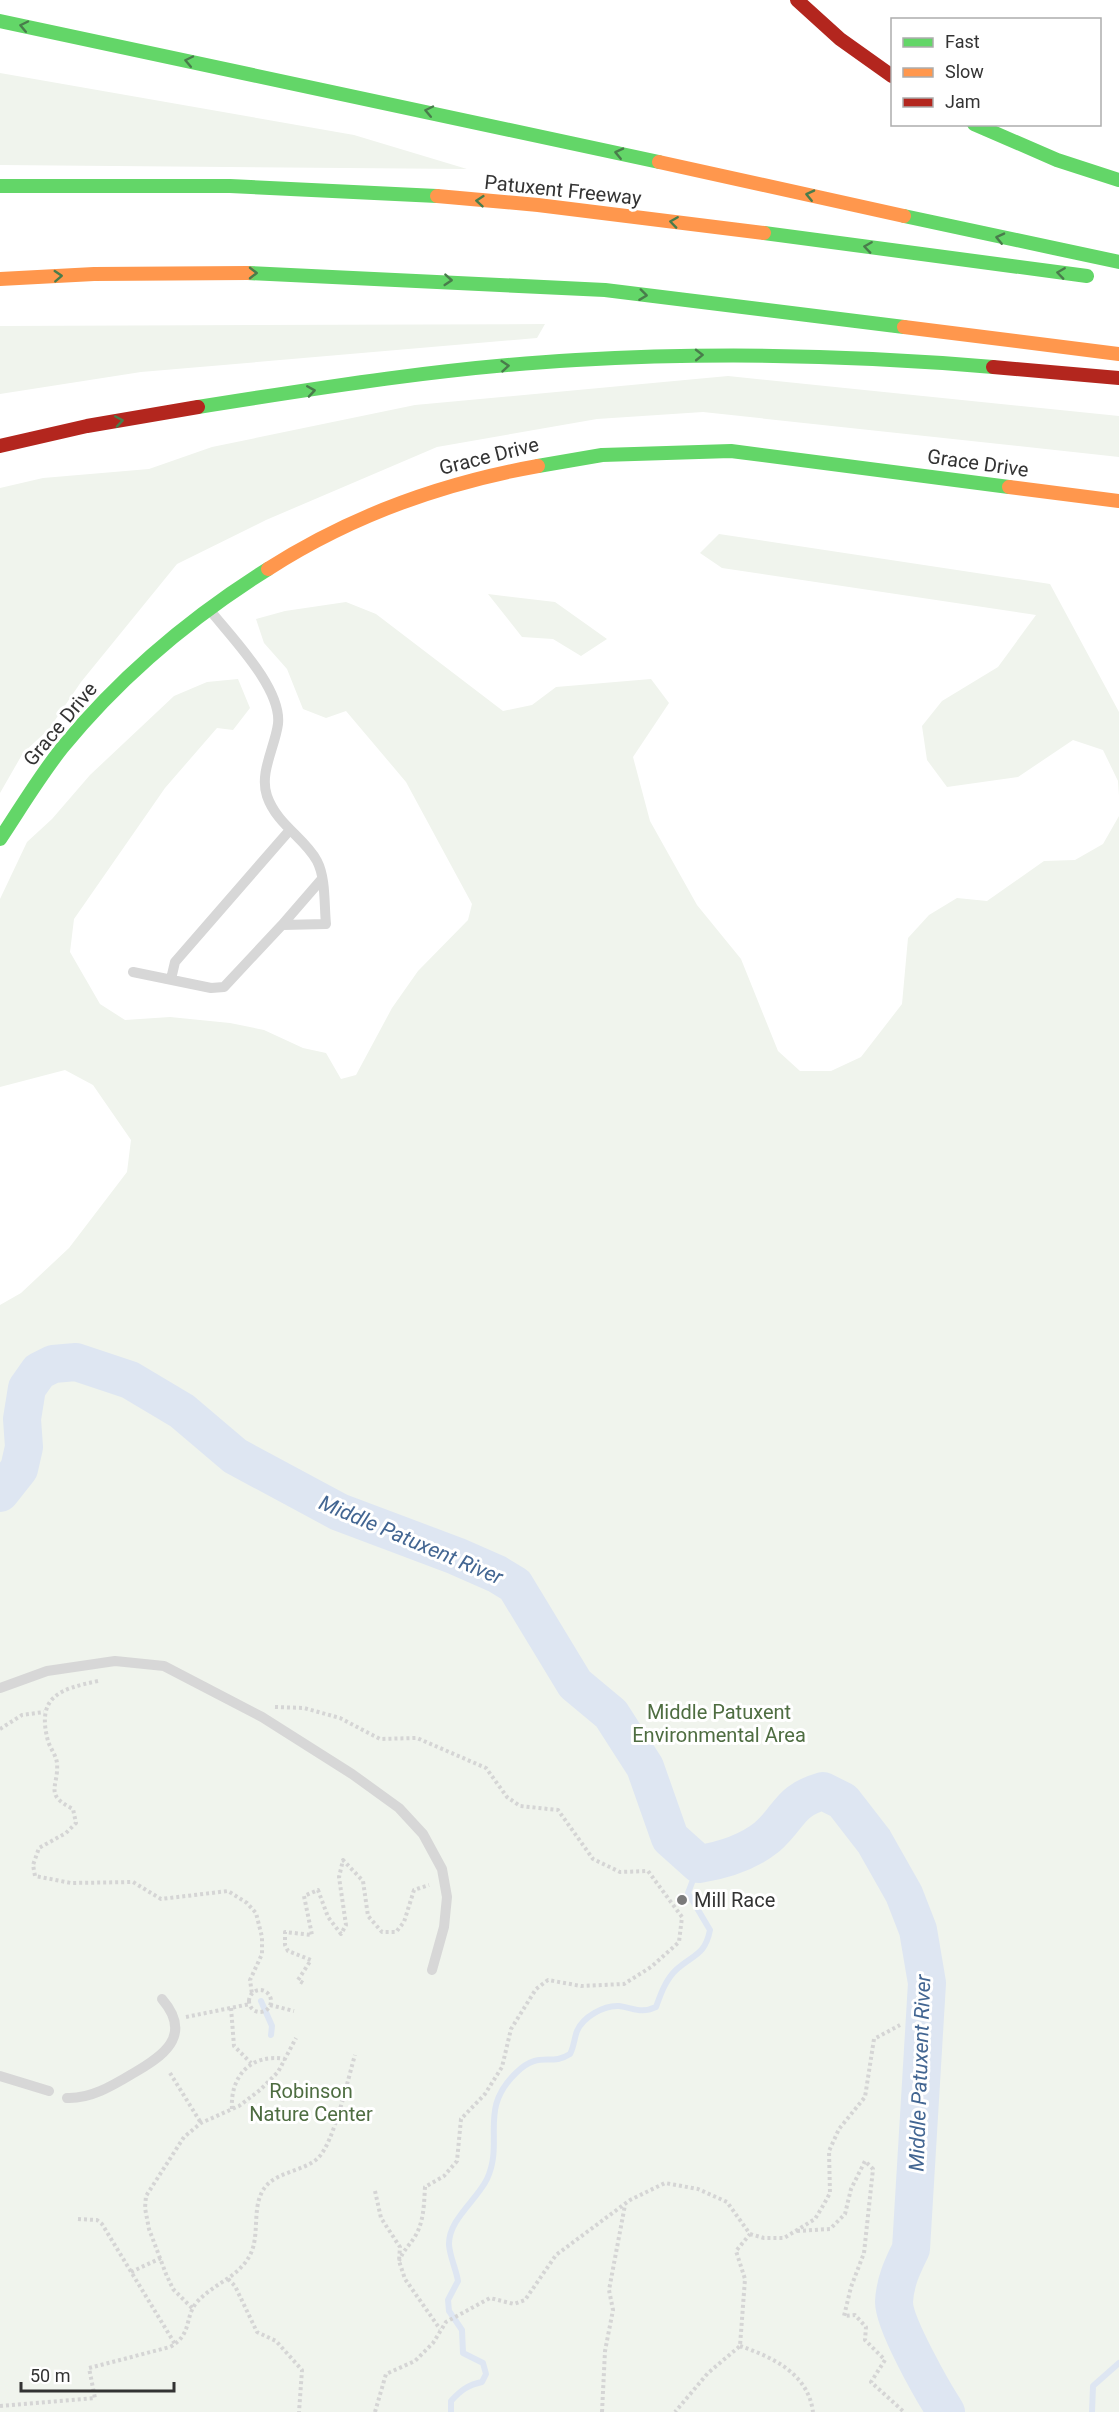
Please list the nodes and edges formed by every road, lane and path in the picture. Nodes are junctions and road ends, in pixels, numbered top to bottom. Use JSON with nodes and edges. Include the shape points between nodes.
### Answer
{"nodes":[{"id":1,"x":796,"y":0,"type":"edge"},
{"id":2,"x":0,"y":21,"type":"edge"},
{"id":3,"x":891,"y":75,"type":"edge"},
{"id":4,"x":979,"y":126,"type":"edge"},
{"id":5,"x":1119,"y":180,"type":"edge"},
{"id":6,"x":0,"y":186,"type":"edge"},
{"id":7,"x":1119,"y":262,"type":"edge"},
{"id":8,"x":1096,"y":278,"type":"dead end"},
{"id":9,"x":0,"y":279,"type":"edge"},
{"id":10,"x":1119,"y":354,"type":"edge"},
{"id":11,"x":1119,"y":378,"type":"edge"},
{"id":12,"x":95,"y":424,"type":"junction"},
{"id":13,"x":0,"y":434,"type":"edge"},
{"id":14,"x":0,"y":446,"type":"edge"},
{"id":15,"x":1119,"y":501,"type":"edge"},
{"id":16,"x":207,"y":606,"type":"junction"},
{"id":17,"x":289,"y":831,"type":"junction"},
{"id":18,"x":0,"y":838,"type":"edge"},
{"id":19,"x":321,"y":880,"type":"junction"},
{"id":20,"x":282,"y":925,"type":"junction"},
{"id":21,"x":133,"y":972,"type":"dead end"},
{"id":22,"x":171,"y":979,"type":"junction"},
{"id":23,"x":101,"y":1680,"type":"dead end"},
{"id":24,"x":0,"y":1688,"type":"edge"},
{"id":25,"x":251,"y":1711,"type":"junction"},
{"id":26,"x":44,"y":1712,"type":"junction"},
{"id":27,"x":0,"y":1729,"type":"edge"},
{"id":28,"x":444,"y":1881,"type":"junction"},
{"id":29,"x":432,"y":1970,"type":"dead end"},
{"id":30,"x":303,"y":1983,"type":"dead end"},
{"id":31,"x":252,"y":1994,"type":"junction"},
{"id":32,"x":162,"y":1999,"type":"dead end"},
{"id":33,"x":250,"y":2004,"type":"junction"},
{"id":34,"x":270,"y":2005,"type":"junction"},
{"id":35,"x":231,"y":2008,"type":"junction"},
{"id":36,"x":294,"y":2011,"type":"dead end"},
{"id":37,"x":174,"y":2020,"type":"junction"},
{"id":38,"x":900,"y":2025,"type":"dead end"},
{"id":39,"x":296,"y":2037,"type":"dead end"},
{"id":40,"x":355,"y":2055,"type":"dead end"},
{"id":41,"x":285,"y":2059,"type":"junction"},
{"id":42,"x":251,"y":2063,"type":"junction"},
{"id":43,"x":170,"y":2073,"type":"dead end"},
{"id":44,"x":0,"y":2076,"type":"edge"},
{"id":45,"x":49,"y":2091,"type":"dead end"},
{"id":46,"x":67,"y":2098,"type":"dead end"},
{"id":47,"x":232,"y":2109,"type":"junction"},
{"id":48,"x":201,"y":2122,"type":"junction"},
{"id":49,"x":375,"y":2191,"type":"dead end"},
{"id":50,"x":625,"y":2204,"type":"junction"},
{"id":51,"x":78,"y":2218,"type":"dead end"},
{"id":52,"x":797,"y":2231,"type":"junction"},
{"id":53,"x":750,"y":2234,"type":"junction"},
{"id":54,"x":161,"y":2258,"type":"junction"},
{"id":55,"x":399,"y":2261,"type":"junction"},
{"id":56,"x":131,"y":2272,"type":"junction"},
{"id":57,"x":228,"y":2280,"type":"junction"},
{"id":58,"x":192,"y":2308,"type":"junction"},
{"id":59,"x":440,"y":2329,"type":"junction"},
{"id":60,"x":175,"y":2344,"type":"junction"},
{"id":61,"x":740,"y":2346,"type":"junction"},
{"id":62,"x":0,"y":2406,"type":"edge"},
{"id":63,"x":299,"y":2412,"type":"edge"},
{"id":64,"x":375,"y":2412,"type":"edge"},
{"id":65,"x":602,"y":2412,"type":"edge"},
{"id":66,"x":675,"y":2412,"type":"edge"},
{"id":67,"x":813,"y":2412,"type":"edge"},
{"id":68,"x":904,"y":2412,"type":"edge"}],
"edges":[{"from":1,"to":3,"type":"main road","via":[[840,39]]},
{"from":7,"to":2,"type":"main road","one_way":true},
{"from":4,"to":5,"type":"main road","via":[[1057,160]]},
{"from":8,"to":6,"type":"main road","name":"Patuxent Freeway","one_way":true,"via":[[612,213],[448,198],[271,187],[90,183]]},
{"from":9,"to":10,"type":"main road","one_way":true,"via":[[268,273],[605,290]]},
{"from":12,"to":11,"type":"main road","one_way":true,"via":[[371,381],[497,366],[697,354],[919,359]]},
{"from":12,"to":13,"type":"main road"},
{"from":12,"to":14,"type":"main road"},
{"from":15,"to":16,"type":"main road","name":"Grace Drive","via":[[781,456],[713,450],[598,454],[497,472],[406,499],[297,550]]},
{"from":16,"to":17,"type":"lane","via":[[274,697],[278,722],[265,783],[270,803]]},
{"from":16,"to":18,"type":"main road","name":"Grace Drive","via":[[159,646],[102,703],[58,753]]},
{"from":17,"to":19,"type":"lane","via":[[315,857]]},
{"from":17,"to":22,"type":"lane","via":[[175,962]]},
{"from":19,"to":20,"type":"lane"},
{"from":19,"to":20,"type":"lane","via":[[326,924]]},
{"from":20,"to":22,"type":"lane","via":[[224,987]]},
{"from":21,"to":22,"type":"lane"},
{"from":23,"to":26,"type":"path","via":[[52,1698]]},
{"from":24,"to":25,"type":"lane","via":[[46,1671],[122,1661],[164,1666]]},
{"from":25,"to":28,"type":"lane","via":[[399,1808],[423,1834],[442,1869]]},
{"from":25,"to":55,"type":"path","via":[[281,1706],[304,1708],[340,1718],[380,1738],[417,1738],[486,1768],[507,1797],[520,1806],[558,1810],[593,1859],[620,1872],[648,1871],[682,1917],[679,1942],[624,1984],[581,1986],[548,1980],[536,1989],[511,2029],[502,2067],[485,2094],[460,2119],[457,2161],[444,2176],[425,2187],[422,2218]]},
{"from":26,"to":27,"type":"path","via":[[22,1715]]},
{"from":26,"to":31,"type":"path","via":[[48,1741],[57,1762],[52,1787],[59,1802],[73,1809],[76,1823],[39,1848],[33,1865],[35,1876],[71,1883],[133,1882],[161,1899],[228,1891],[247,1902],[256,1913],[262,1937],[262,1954],[250,1980]]},
{"from":28,"to":29,"type":"lane","via":[[444,1927]]},
{"from":28,"to":30,"type":"path","via":[[414,1890],[404,1922],[396,1932],[382,1932],[368,1916],[363,1881],[343,1860],[339,1877],[346,1925],[341,1934],[328,1917],[318,1890],[304,1896],[312,1935],[285,1932],[288,1951],[311,1960],[298,1980]]},
{"from":31,"to":33,"type":"path"},
{"from":31,"to":34,"type":"path","via":[[266,1992]]},
{"from":32,"to":37,"type":"lane"},
{"from":33,"to":34,"type":"path","via":[[260,2012]]},
{"from":33,"to":35,"type":"path"},
{"from":34,"to":36,"type":"path"},
{"from":35,"to":37,"type":"path"},
{"from":35,"to":42,"type":"path","via":[[234,2046]]},
{"from":37,"to":46,"type":"lane","via":[[169,2048],[160,2058],[82,2098]]},
{"from":38,"to":52,"type":"path","via":[[874,2039],[865,2097],[838,2129],[830,2151],[830,2193],[815,2219]]},
{"from":39,"to":41,"type":"path"},
{"from":40,"to":57,"type":"path","via":[[328,2145],[318,2158],[267,2185],[261,2194],[252,2250]]},
{"from":41,"to":42,"type":"path","via":[[268,2057]]},
{"from":41,"to":47,"type":"path","via":[[260,2091]]},
{"from":42,"to":47,"type":"path","via":[[234,2083]]},
{"from":43,"to":48,"type":"path"},
{"from":44,"to":45,"type":"lane"},
{"from":47,"to":48,"type":"path"},
{"from":48,"to":54,"type":"path","via":[[184,2137],[146,2196],[146,2220]]},
{"from":49,"to":55,"type":"path","via":[[381,2218],[400,2247]]},
{"from":50,"to":53,"type":"path","via":[[665,2183],[698,2189],[727,2202]]},
{"from":50,"to":59,"type":"path","via":[[556,2255],[525,2300],[514,2304],[490,2298]]},
{"from":50,"to":65,"type":"path","via":[[609,2290],[613,2310],[605,2351]]},
{"from":51,"to":56,"type":"path","via":[[102,2224]]},
{"from":52,"to":53,"type":"path","via":[[784,2238]]},
{"from":52,"to":68,"type":"path","via":[[830,2229],[844,2214],[865,2161],[873,2169],[864,2253],[844,2316],[855,2315],[866,2327],[865,2340],[885,2360],[871,2382]]},
{"from":53,"to":61,"type":"path","via":[[736,2251],[745,2279]]},
{"from":54,"to":56,"type":"path"},
{"from":54,"to":58,"type":"path","via":[[173,2289]]},
{"from":55,"to":59,"type":"path","via":[[405,2279]]},
{"from":56,"to":60,"type":"path"},
{"from":57,"to":58,"type":"path"},
{"from":57,"to":63,"type":"path","via":[[235,2286],[257,2332],[276,2341],[302,2370]]},
{"from":58,"to":60,"type":"path","via":[[184,2336]]},
{"from":59,"to":64,"type":"path","via":[[433,2343],[415,2361],[386,2374]]},
{"from":60,"to":62,"type":"path","via":[[89,2368],[95,2398]]},
{"from":61,"to":66,"type":"path","via":[[708,2373]]},
{"from":61,"to":67,"type":"path","via":[[767,2355],[795,2374]]}]}
